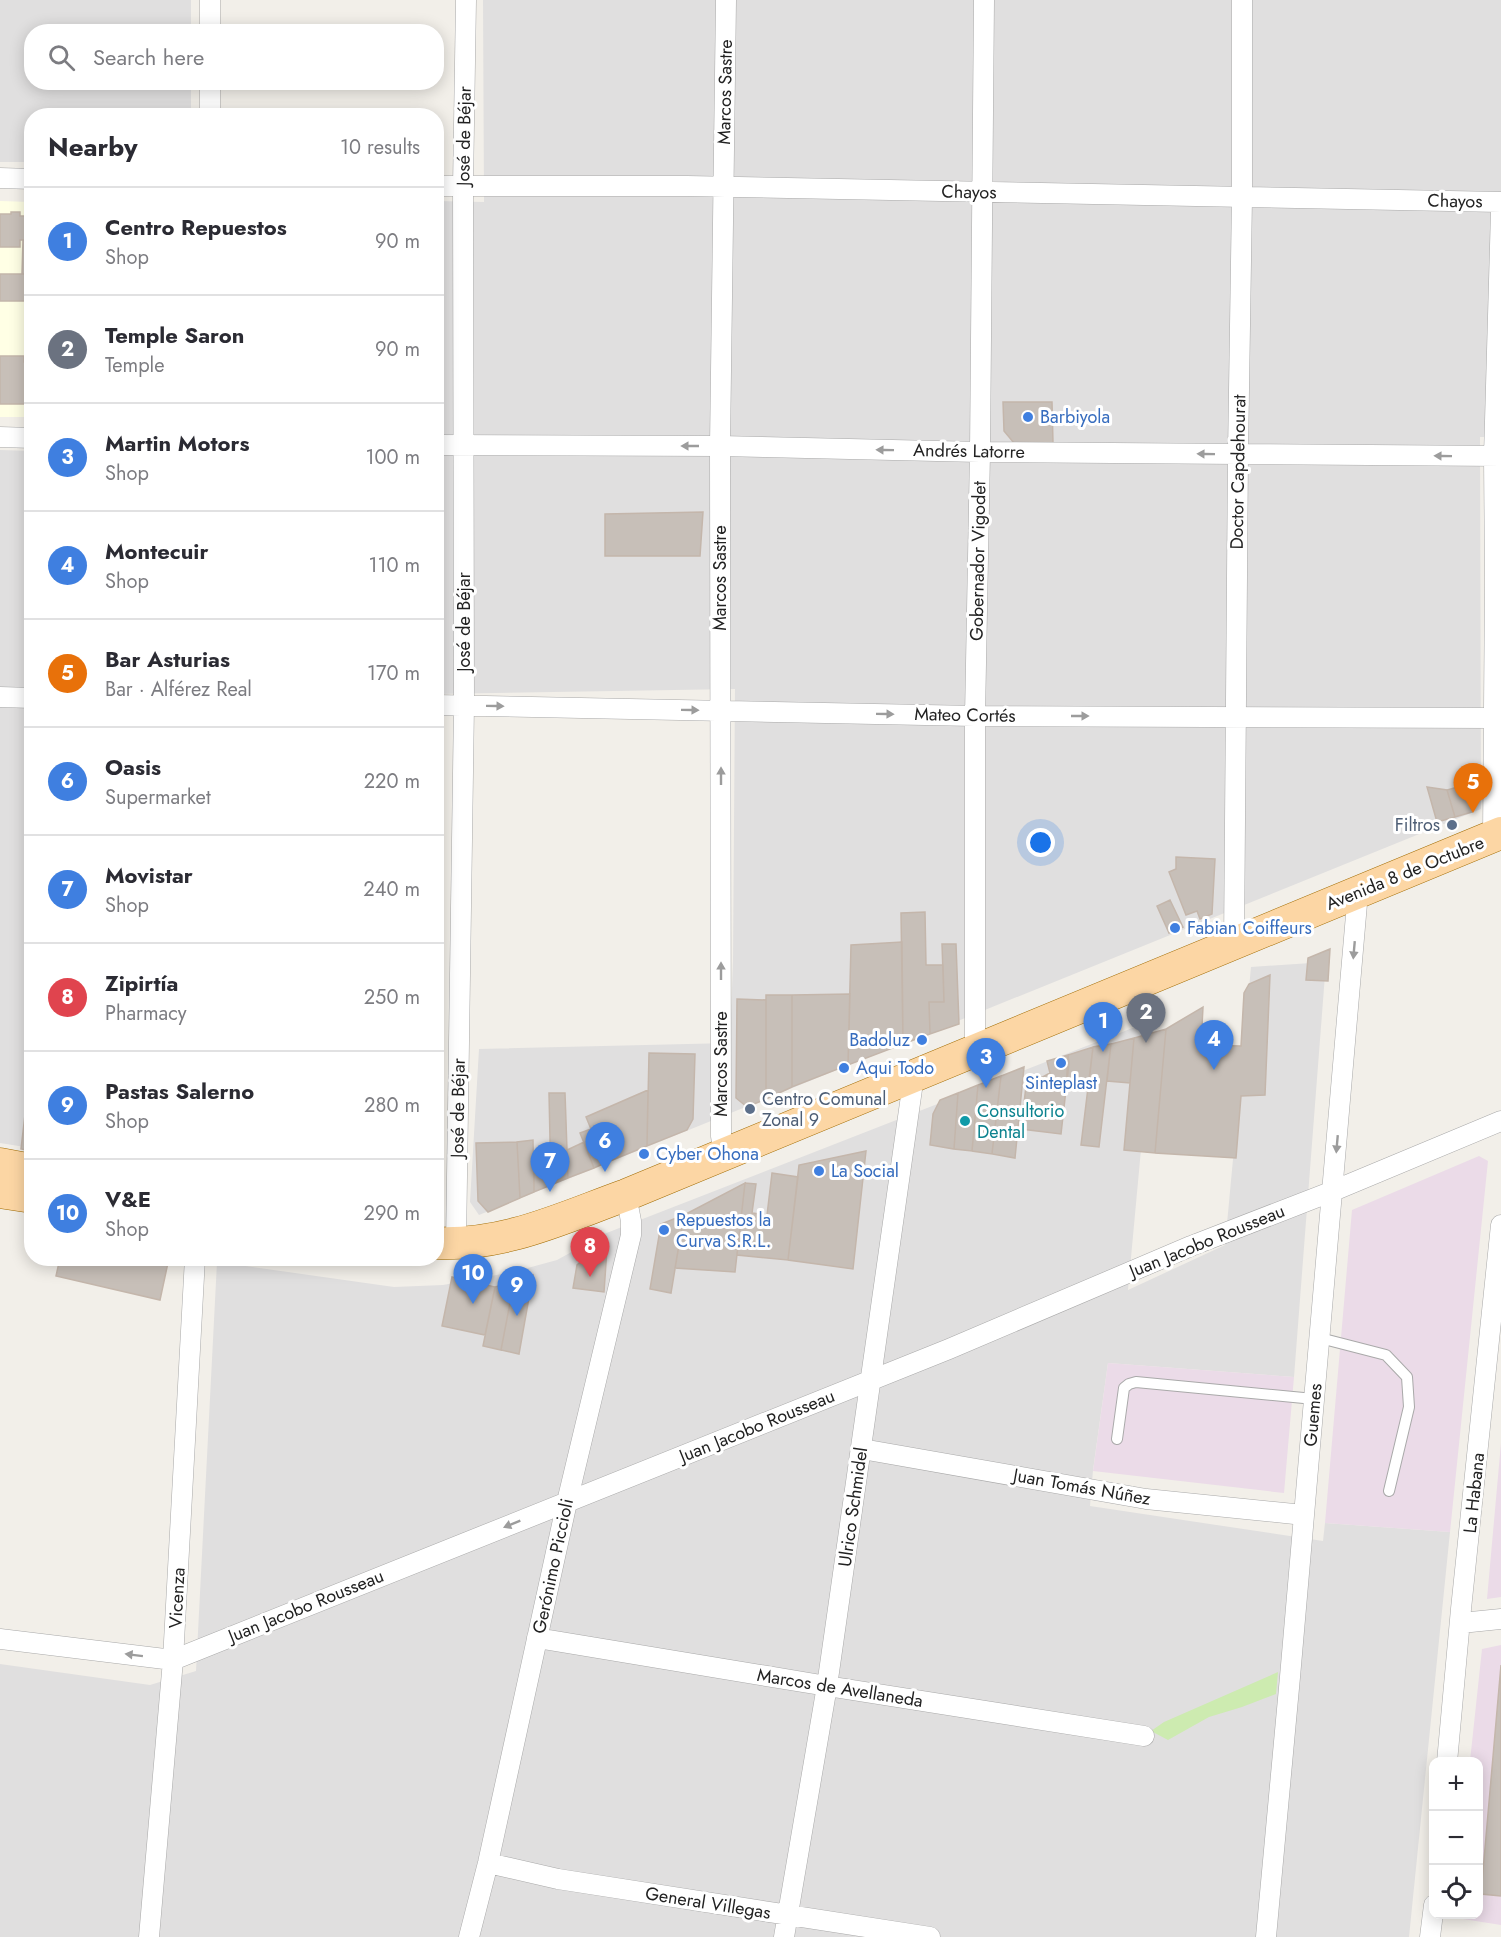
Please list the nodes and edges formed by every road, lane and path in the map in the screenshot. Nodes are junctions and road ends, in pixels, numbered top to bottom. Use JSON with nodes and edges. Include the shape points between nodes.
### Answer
{"nodes":[{"id":1,"x":210,"y":0,"type":"edge"},
{"id":2,"x":466,"y":0,"type":"edge"},
{"id":3,"x":726,"y":0,"type":"edge"},
{"id":4,"x":984,"y":0,"type":"edge"},
{"id":5,"x":1242,"y":0,"type":"edge"},
{"id":6,"x":210,"y":24,"type":"edge"},
{"id":7,"x":210,"y":90,"type":"edge"},
{"id":8,"x":210,"y":108,"type":"edge"},
{"id":9,"x":0,"y":178,"type":"edge"},
{"id":10,"x":24,"y":179,"type":"edge"},
{"id":11,"x":444,"y":186,"type":"edge"},
{"id":12,"x":463,"y":186,"type":"junction"},
{"id":13,"x":724,"y":188,"type":"junction"},
{"id":14,"x":981,"y":192,"type":"junction"},
{"id":15,"x":1242,"y":197,"type":"junction"},
{"id":16,"x":1501,"y":202,"type":"edge"},
{"id":17,"x":1501,"y":211,"type":"edge"},
{"id":18,"x":0,"y":437,"type":"edge"},
{"id":19,"x":24,"y":438,"type":"edge"},
{"id":20,"x":444,"y":445,"type":"edge"},
{"id":21,"x":464,"y":446,"type":"junction"},
{"id":22,"x":720,"y":446,"type":"junction"},
{"id":23,"x":980,"y":452,"type":"junction"},
{"id":24,"x":1238,"y":454,"type":"junction"},
{"id":25,"x":1498,"y":456,"type":"edge"},
{"id":26,"x":0,"y":697,"type":"edge"},
{"id":27,"x":24,"y":698,"type":"edge"},
{"id":28,"x":444,"y":705,"type":"edge"},
{"id":29,"x":464,"y":705,"type":"junction"},
{"id":30,"x":720,"y":710,"type":"junction"},
{"id":31,"x":975,"y":716,"type":"junction"},
{"id":32,"x":1235,"y":717,"type":"junction"},
{"id":33,"x":1494,"y":718,"type":"junction"},
{"id":34,"x":1497,"y":835,"type":"edge"},
{"id":35,"x":1358,"y":892,"type":"junction"},
{"id":36,"x":1234,"y":944,"type":"junction"},
{"id":37,"x":975,"y":1049,"type":"junction"},
{"id":38,"x":914,"y":1075,"type":"junction"},
{"id":39,"x":1501,"y":1121,"type":"edge"},
{"id":40,"x":724,"y":1155,"type":"junction"},
{"id":41,"x":0,"y":1164,"type":"edge"},
{"id":42,"x":24,"y":1168,"type":"edge"},
{"id":43,"x":1333,"y":1191,"type":"junction"},
{"id":44,"x":0,"y":1192,"type":"edge"},
{"id":45,"x":626,"y":1195,"type":"junction"},
{"id":46,"x":24,"y":1196,"type":"edge"},
{"id":47,"x":1501,"y":1225,"type":"edge"},
{"id":48,"x":446,"y":1244,"type":"edge"},
{"id":49,"x":195,"y":1266,"type":"edge"},
{"id":50,"x":1320,"y":1338,"type":"junction"},
{"id":51,"x":1493,"y":1379,"type":"edge"},
{"id":52,"x":871,"y":1380,"type":"junction"},
{"id":53,"x":1314,"y":1399,"type":"junction"},
{"id":54,"x":1117,"y":1439,"type":"dead end"},
{"id":55,"x":862,"y":1449,"type":"junction"},
{"id":56,"x":1389,"y":1491,"type":"dead end"},
{"id":57,"x":567,"y":1502,"type":"junction"},
{"id":58,"x":1304,"y":1515,"type":"junction"},
{"id":59,"x":1501,"y":1619,"type":"edge"},
{"id":60,"x":1461,"y":1623,"type":"junction"},
{"id":61,"x":537,"y":1638,"type":"junction"},
{"id":62,"x":0,"y":1639,"type":"edge"},
{"id":63,"x":173,"y":1660,"type":"junction"},
{"id":64,"x":827,"y":1686,"type":"junction"},
{"id":65,"x":1144,"y":1736,"type":"dead end"},
{"id":66,"x":1447,"y":1757,"type":"edge"},
{"id":67,"x":488,"y":1863,"type":"junction"},
{"id":68,"x":787,"y":1916,"type":"junction"},
{"id":69,"x":1432,"y":1919,"type":"edge"},
{"id":70,"x":149,"y":1937,"type":"edge"},
{"id":71,"x":469,"y":1937,"type":"edge"},
{"id":72,"x":784,"y":1937,"type":"edge"},
{"id":73,"x":930,"y":1937,"type":"edge"},
{"id":74,"x":1266,"y":1937,"type":"edge"},
{"id":75,"x":1430,"y":1937,"type":"edge"}],
"edges":[{"from":1,"to":6,"type":"street"},
{"from":2,"to":12,"type":"street","name":"José de Béjar"},
{"from":3,"to":13,"type":"street","name":"Marcos Sastre"},
{"from":4,"to":14,"type":"street","name":"Gobernador Vigodet"},
{"from":5,"to":15,"type":"street","name":"Doctor Capdehourat"},
{"from":7,"to":8,"type":"street"},
{"from":9,"to":10,"type":"street"},
{"from":11,"to":12,"type":"street","name":"Chayos"},
{"from":12,"to":13,"type":"street","name":"Chayos"},
{"from":12,"to":21,"type":"street","name":"José de Béjar"},
{"from":13,"to":14,"type":"street","name":"Chayos"},
{"from":13,"to":22,"type":"street","name":"Marcos Sastre"},
{"from":14,"to":15,"type":"street","name":"Chayos"},
{"from":14,"to":23,"type":"street","name":"Gobernador Vigodet"},
{"from":15,"to":16,"type":"street","name":"Chayos"},
{"from":15,"to":24,"type":"street","name":"Doctor Capdehourat"},
{"from":17,"to":25,"type":"street"},
{"from":18,"to":19,"type":"street"},
{"from":20,"to":21,"type":"street","name":"Andrés Latorre"},
{"from":22,"to":21,"type":"street","name":"Andrés Latorre","one_way":true},
{"from":21,"to":29,"type":"street","name":"José de Béjar"},
{"from":23,"to":22,"type":"street","name":"Andrés Latorre","one_way":true},
{"from":22,"to":30,"type":"street","name":"Marcos Sastre"},
{"from":24,"to":23,"type":"street","name":"Andrés Latorre","one_way":true},
{"from":23,"to":31,"type":"street","name":"Gobernador Vigodet"},
{"from":25,"to":24,"type":"street","name":"Andrés Latorre","one_way":true},
{"from":24,"to":32,"type":"street","name":"Doctor Capdehourat"},
{"from":25,"to":33,"type":"street"},
{"from":26,"to":27,"type":"street"},
{"from":28,"to":29,"type":"street","name":"Mateo Cortés"},
{"from":29,"to":30,"type":"street","name":"Mateo Cortés","one_way":true},
{"from":29,"to":48,"type":"street","name":"José de Béjar"},
{"from":30,"to":31,"type":"street","name":"Mateo Cortés","one_way":true},
{"from":40,"to":30,"type":"street","name":"Marcos Sastre","one_way":true},
{"from":31,"to":32,"type":"street","name":"Mateo Cortés","one_way":true},
{"from":31,"to":37,"type":"street","name":"Gobernador Vigodet"},
{"from":32,"to":33,"type":"street","name":"Mateo Cortés"},
{"from":32,"to":36,"type":"street","name":"Doctor Capdehourat"},
{"from":33,"to":34,"type":"street"},
{"from":34,"to":35,"type":"main road","name":"Avenida 8 de Octubre"},
{"from":35,"to":36,"type":"main road","name":"Avenida 8 de Octubre"},
{"from":35,"to":43,"type":"street","name":"Guemes","one_way":true},
{"from":36,"to":37,"type":"main road","name":"Avenida 8 de Octubre"},
{"from":37,"to":38,"type":"main road","name":"Avenida 8 de Octubre"},
{"from":38,"to":40,"type":"main road","name":"Avenida 8 de Octubre"},
{"from":38,"to":52,"type":"street","name":"Ulrico Schmidel"},
{"from":39,"to":43,"type":"street","name":"Juan Jacobo Rousseau"},
{"from":40,"to":45,"type":"main road","name":"Avenida 8 de Octubre"},
{"from":41,"to":42,"type":"main road"},
{"from":43,"to":50,"type":"street","name":"Guemes"},
{"from":43,"to":52,"type":"street","name":"Juan Jacobo Rousseau"},
{"from":44,"to":46,"type":"main road"},
{"from":45,"to":48,"type":"main road","name":"Avenida 8 de Octubre","via":[[510,1237]]},
{"from":45,"to":57,"type":"street","name":"Gerónimo Piccioli","via":[[631,1235]]},
{"from":47,"to":51,"type":"street","name":"La Habana"},
{"from":49,"to":63,"type":"street","name":"Vicenza"},
{"from":50,"to":53,"type":"street","name":"Guemes"},
{"from":50,"to":56,"type":"lane","via":[[1386,1355],[1407,1377],[1409,1407]]},
{"from":51,"to":60,"type":"street","name":"La Habana"},
{"from":52,"to":55,"type":"street","name":"Ulrico Schmidel"},
{"from":52,"to":57,"type":"street","name":"Juan Jacobo Rousseau"},
{"from":53,"to":54,"type":"lane","via":[[1136,1382],[1124,1388]]},
{"from":53,"to":58,"type":"street","name":"Guemes"},
{"from":55,"to":58,"type":"street","name":"Juan Tomás Núñez","via":[[1146,1499]]},
{"from":55,"to":64,"type":"street","name":"Ulrico Schmidel"},
{"from":57,"to":61,"type":"street","name":"Gerónimo Piccioli"},
{"from":57,"to":63,"type":"street","name":"Juan Jacobo Rousseau","one_way":true},
{"from":58,"to":74,"type":"street","name":"Guemes"},
{"from":59,"to":60,"type":"street"},
{"from":60,"to":66,"type":"street","name":"La Habana"},
{"from":61,"to":64,"type":"street","name":"Marcos de Avellaneda"},
{"from":61,"to":67,"type":"street","name":"Gerónimo Piccioli"},
{"from":63,"to":62,"type":"street","name":"Juan Jacobo Rousseau","one_way":true},
{"from":63,"to":70,"type":"street","name":"Vicenza"},
{"from":64,"to":65,"type":"street","name":"Marcos de Avellaneda"},
{"from":64,"to":68,"type":"street","name":"Ulrico Schmidel"},
{"from":67,"to":68,"type":"street","name":"General Villegas","via":[[558,1880]]},
{"from":67,"to":71,"type":"street","name":"Gerónimo Piccioli"},
{"from":68,"to":72,"type":"street","name":"Ulrico Schmidel"},
{"from":68,"to":73,"type":"street","name":"General Villegas"},
{"from":69,"to":75,"type":"street"}]}
